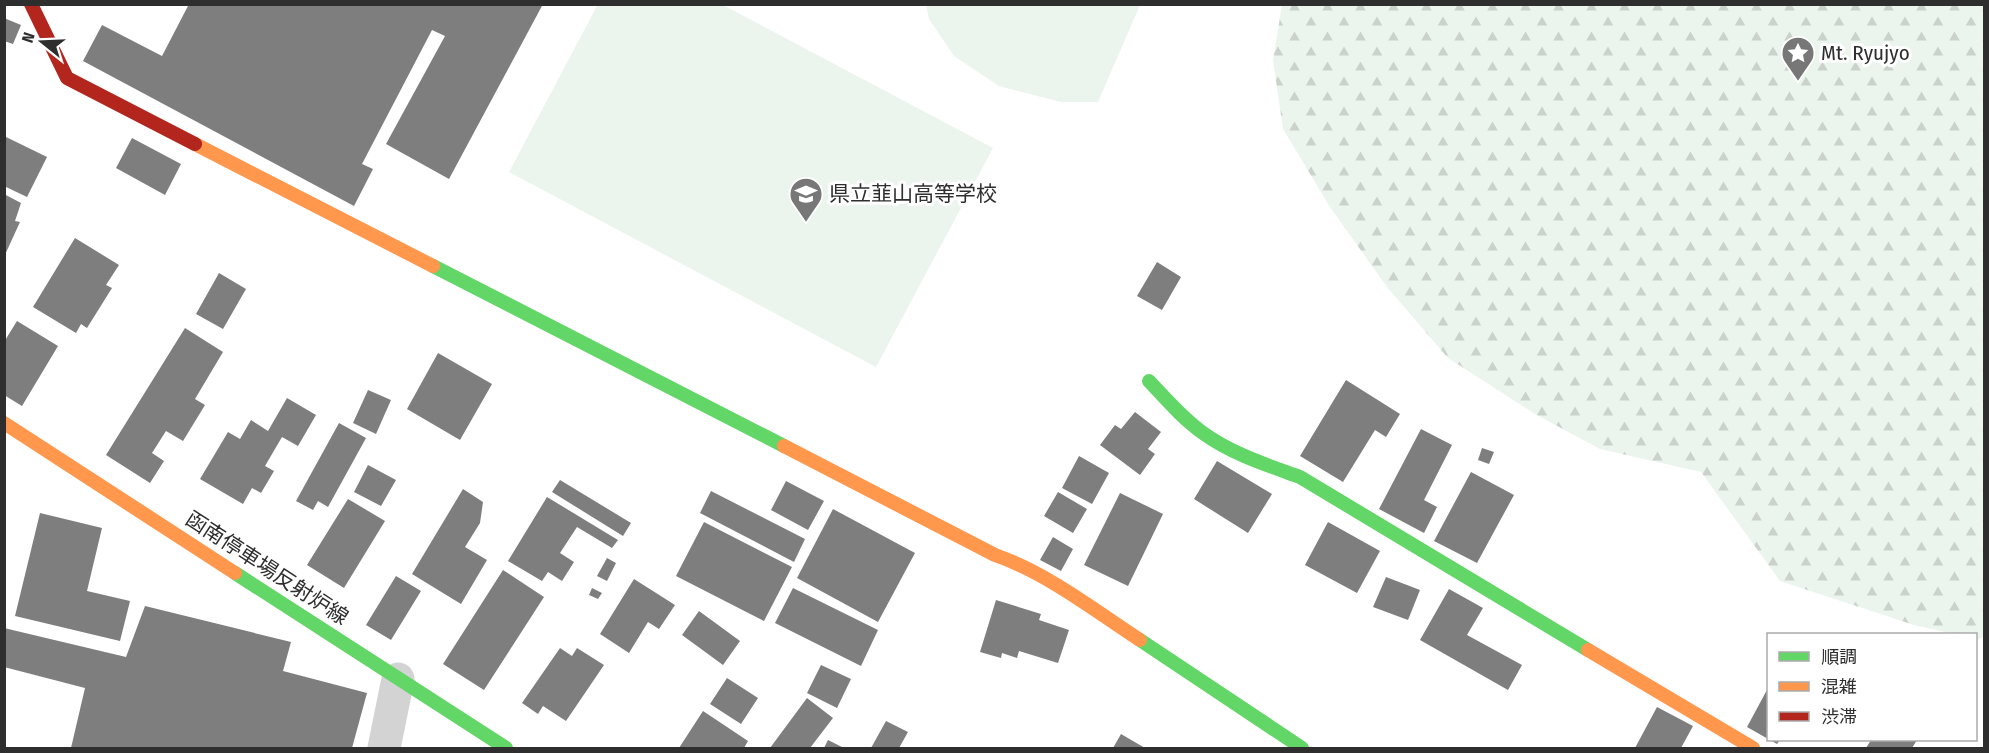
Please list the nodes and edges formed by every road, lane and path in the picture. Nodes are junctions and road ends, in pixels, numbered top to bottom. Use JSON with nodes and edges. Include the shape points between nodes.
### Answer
{"nodes":[{"id":1,"x":31,"y":4,"type":"edge"},
{"id":2,"x":1149,"y":381,"type":"dead end"},
{"id":3,"x":4,"y":423,"type":"edge"},
{"id":4,"x":398,"y":679,"type":"junction"},
{"id":5,"x":384,"y":748,"type":"edge"},
{"id":6,"x":506,"y":748,"type":"edge"},
{"id":7,"x":1302,"y":748,"type":"edge"},
{"id":8,"x":1753,"y":748,"type":"edge"}],
"edges":[{"from":1,"to":7,"type":"street","via":[[67,78],[995,555],[1018,563],[1078,598]]},
{"from":2,"to":8,"type":"street","via":[[1204,434],[1252,460],[1300,477]]},
{"from":3,"to":4,"type":"street","name":"函南停車場反射炉線"},
{"from":4,"to":5,"type":"street"},
{"from":4,"to":6,"type":"street","name":"函南停車場反射炉線"}]}
